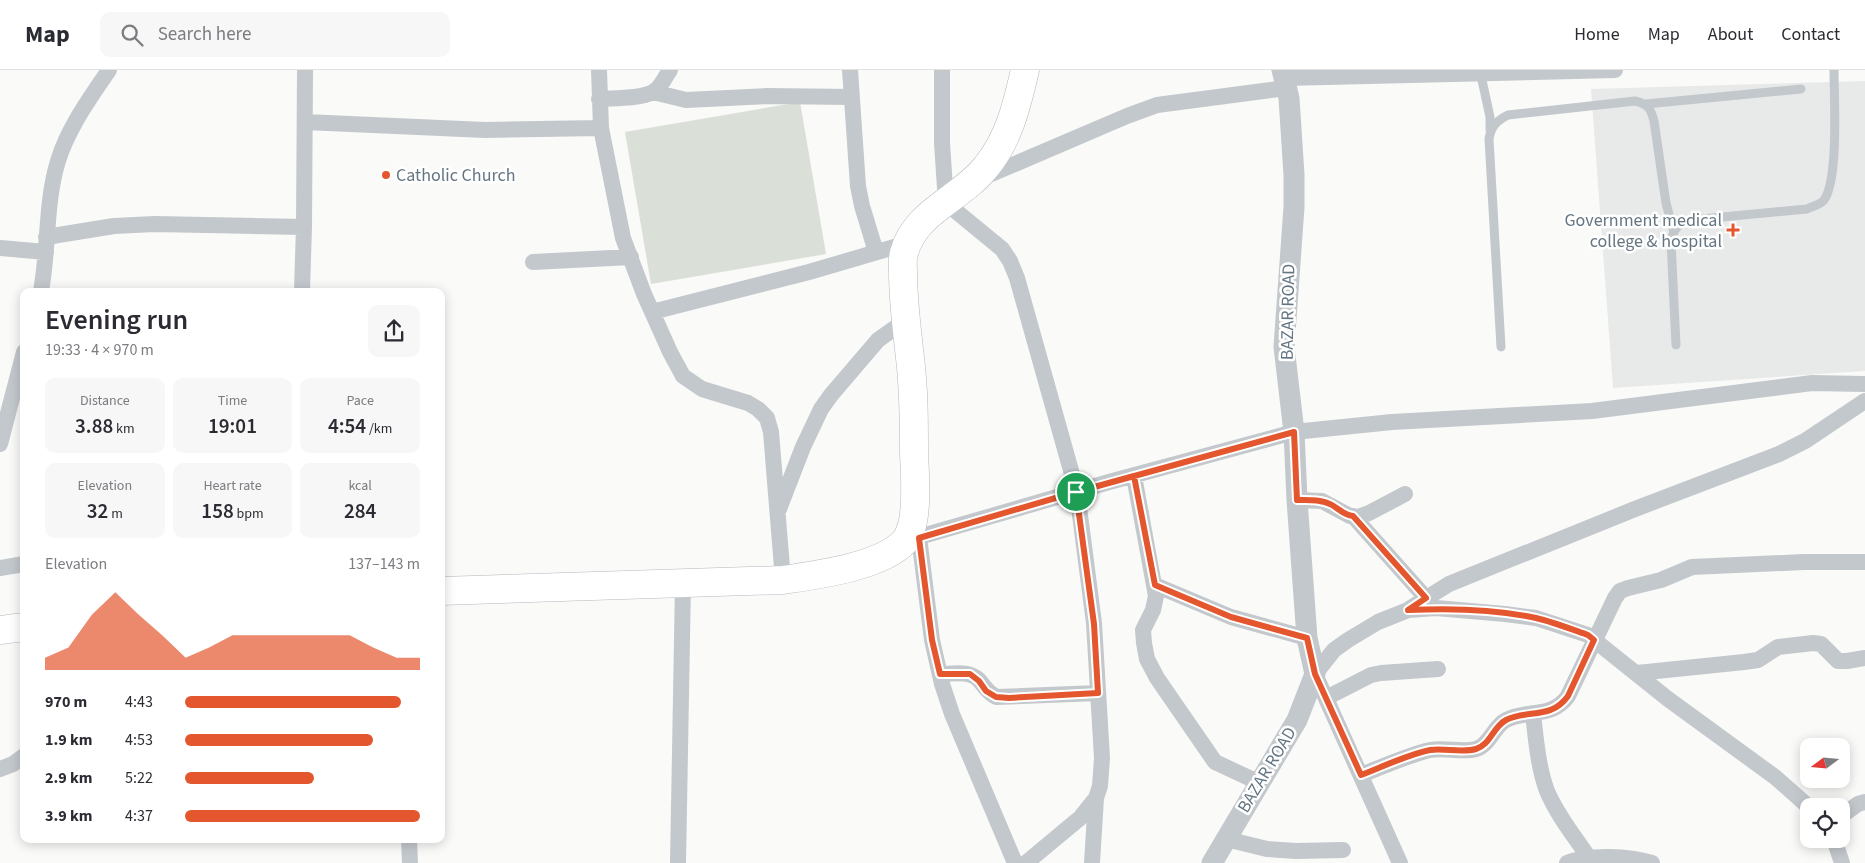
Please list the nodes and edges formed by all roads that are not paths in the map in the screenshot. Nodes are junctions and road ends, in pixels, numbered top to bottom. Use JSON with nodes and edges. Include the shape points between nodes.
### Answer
{"nodes":[{"id":1,"x":108,"y":70,"type":"edge"},
{"id":2,"x":304,"y":70,"type":"edge"},
{"id":3,"x":599,"y":70,"type":"edge"},
{"id":4,"x":670,"y":70,"type":"edge"},
{"id":5,"x":850,"y":70,"type":"edge"},
{"id":6,"x":942,"y":70,"type":"edge"},
{"id":7,"x":1025,"y":70,"type":"edge"},
{"id":8,"x":1602,"y":70,"type":"edge"},
{"id":9,"x":1615,"y":70,"type":"edge"},
{"id":10,"x":1834,"y":70,"type":"edge"},
{"id":11,"x":1480,"y":72,"type":"edge"},
{"id":12,"x":1284,"y":79,"type":"edge"},
{"id":13,"x":1801,"y":90,"type":"dead end"},
{"id":14,"x":653,"y":92,"type":"junction"},
{"id":15,"x":852,"y":97,"type":"junction"},
{"id":16,"x":599,"y":99,"type":"junction"},
{"id":17,"x":1646,"y":104,"type":"junction"},
{"id":18,"x":305,"y":122,"type":"junction"},
{"id":19,"x":601,"y":128,"type":"junction"},
{"id":20,"x":1490,"y":130,"type":"junction"},
{"id":21,"x":972,"y":182,"type":"junction"},
{"id":22,"x":946,"y":203,"type":"junction"},
{"id":23,"x":304,"y":226,"type":"junction"},
{"id":24,"x":1674,"y":230,"type":"junction"},
{"id":25,"x":908,"y":243,"type":"junction"},
{"id":26,"x":46,"y":244,"type":"junction"},
{"id":27,"x":0,"y":248,"type":"edge"},
{"id":28,"x":876,"y":252,"type":"junction"},
{"id":29,"x":630,"y":258,"type":"junction"},
{"id":30,"x":533,"y":262,"type":"dead end"},
{"id":31,"x":41,"y":288,"type":"edge"},
{"id":32,"x":302,"y":288,"type":"edge"},
{"id":33,"x":652,"y":312,"type":"junction"},
{"id":34,"x":906,"y":320,"type":"junction"},
{"id":35,"x":1676,"y":345,"type":"dead end"},
{"id":36,"x":1501,"y":347,"type":"dead end"},
{"id":37,"x":20,"y":367,"type":"edge"},
{"id":38,"x":1865,"y":384,"type":"edge"},
{"id":39,"x":1865,"y":401,"type":"edge"},
{"id":40,"x":1294,"y":432,"type":"junction"},
{"id":41,"x":0,"y":444,"type":"edge"},
{"id":42,"x":1134,"y":476,"type":"junction"},
{"id":43,"x":1076,"y":492,"type":"junction"},
{"id":44,"x":1405,"y":494,"type":"dead end"},
{"id":45,"x":1297,"y":500,"type":"junction"},
{"id":46,"x":778,"y":514,"type":"junction"},
{"id":47,"x":1353,"y":516,"type":"junction"},
{"id":48,"x":912,"y":539,"type":"junction"},
{"id":49,"x":1865,"y":562,"type":"edge"},
{"id":50,"x":20,"y":565,"type":"edge"},
{"id":51,"x":0,"y":568,"type":"edge"},
{"id":52,"x":783,"y":580,"type":"junction"},
{"id":53,"x":684,"y":583,"type":"junction"},
{"id":54,"x":1155,"y":585,"type":"junction"},
{"id":55,"x":445,"y":591,"type":"edge"},
{"id":56,"x":1426,"y":598,"type":"junction"},
{"id":57,"x":1408,"y":610,"type":"junction"},
{"id":58,"x":20,"y":628,"type":"edge"},
{"id":59,"x":0,"y":630,"type":"edge"},
{"id":60,"x":1307,"y":638,"type":"junction"},
{"id":61,"x":1594,"y":640,"type":"junction"},
{"id":62,"x":1865,"y":658,"type":"edge"},
{"id":63,"x":1438,"y":669,"type":"dead end"},
{"id":64,"x":940,"y":674,"type":"junction"},
{"id":65,"x":1315,"y":674,"type":"junction"},
{"id":66,"x":1637,"y":674,"type":"junction"},
{"id":67,"x":1098,"y":693,"type":"junction"},
{"id":68,"x":1326,"y":698,"type":"junction"},
{"id":69,"x":1533,"y":714,"type":"junction"},
{"id":70,"x":20,"y":759,"type":"edge"},
{"id":71,"x":0,"y":769,"type":"edge"},
{"id":72,"x":1361,"y":775,"type":"junction"},
{"id":73,"x":1260,"y":783,"type":"junction"},
{"id":74,"x":1096,"y":798,"type":"junction"},
{"id":75,"x":1800,"y":799,"type":"edge"},
{"id":76,"x":1865,"y":802,"type":"edge"},
{"id":77,"x":1850,"y":810,"type":"edge"},
{"id":78,"x":1226,"y":839,"type":"junction"},
{"id":79,"x":409,"y":843,"type":"edge"},
{"id":80,"x":1837,"y":848,"type":"edge"},
{"id":81,"x":1343,"y":850,"type":"dead end"},
{"id":82,"x":1589,"y":858,"type":"junction"},
{"id":83,"x":410,"y":863,"type":"edge"},
{"id":84,"x":678,"y":863,"type":"edge"},
{"id":85,"x":1015,"y":863,"type":"edge"},
{"id":86,"x":1026,"y":863,"type":"edge"},
{"id":87,"x":1092,"y":863,"type":"edge"},
{"id":88,"x":1212,"y":863,"type":"edge"},
{"id":89,"x":1400,"y":863,"type":"edge"},
{"id":90,"x":1568,"y":863,"type":"edge"},
{"id":91,"x":1652,"y":863,"type":"edge"},
{"id":92,"x":1842,"y":863,"type":"edge"}],
"edges":[{"from":1,"to":26,"type":"street","via":[[75,123],[58,161]]},
{"from":2,"to":18,"type":"street"},
{"from":3,"to":16,"type":"street"},
{"from":4,"to":14,"type":"street"},
{"from":5,"to":15,"type":"street"},
{"from":6,"to":22,"type":"street"},
{"from":7,"to":21,"type":"highway","via":[[1016,111],[1000,148]]},
{"from":8,"to":9,"type":"street"},
{"from":8,"to":11,"type":"street"},
{"from":10,"to":24,"type":"lane","via":[[1832,174],[1824,199],[1807,209],[1691,220],[1680,223]]},
{"from":11,"to":12,"type":"street"},
{"from":11,"to":20,"type":"lane"},
{"from":12,"to":21,"type":"street","via":[[1157,106]]},
{"from":12,"to":40,"type":"street","name":"BAZAR ROAD","via":[[1292,130],[1294,207],[1284,347]]},
{"from":13,"to":17,"type":"lane"},
{"from":14,"to":15,"type":"street","via":[[686,100],[767,96]]},
{"from":14,"to":16,"type":"street"},
{"from":15,"to":28,"type":"street","via":[[858,186]]},
{"from":16,"to":19,"type":"street"},
{"from":17,"to":20,"type":"lane","via":[[1635,101],[1508,116]]},
{"from":17,"to":24,"type":"lane","via":[[1654,121],[1666,203]]},
{"from":18,"to":19,"type":"street","via":[[485,130]]},
{"from":18,"to":23,"type":"street"},
{"from":19,"to":29,"type":"street"},
{"from":20,"to":36,"type":"lane"},
{"from":21,"to":22,"type":"highway"},
{"from":22,"to":25,"type":"highway","via":[[929,214],[913,231]]},
{"from":22,"to":43,"type":"street","via":[[1002,249],[1010,261]]},
{"from":23,"to":26,"type":"street","via":[[114,226]]},
{"from":23,"to":32,"type":"street"},
{"from":24,"to":35,"type":"lane","via":[[1671,241]]},
{"from":25,"to":28,"type":"street"},
{"from":25,"to":34,"type":"highway","via":[[904,254],[903,283]]},
{"from":26,"to":27,"type":"street"},
{"from":26,"to":31,"type":"street"},
{"from":28,"to":33,"type":"street"},
{"from":29,"to":30,"type":"street"},
{"from":29,"to":33,"type":"street"},
{"from":33,"to":46,"type":"street","via":[[683,376],[702,389],[748,403],[767,418]]},
{"from":34,"to":46,"type":"street","via":[[868,350],[821,409]]},
{"from":34,"to":48,"type":"highway","via":[[912,381],[915,503]]},
{"from":37,"to":41,"type":"street"},
{"from":38,"to":40,"type":"street","via":[[1812,383],[1592,411],[1392,422]]},
{"from":39,"to":56,"type":"street","via":[[1805,441],[1779,454],[1450,584]]},
{"from":40,"to":42,"type":"street"},
{"from":40,"to":45,"type":"street","name":"BAZAR ROAD"},
{"from":42,"to":43,"type":"street"},
{"from":42,"to":54,"type":"street"},
{"from":43,"to":48,"type":"street"},
{"from":43,"to":67,"type":"street","via":[[1094,624]]},
{"from":44,"to":47,"type":"street","via":[[1368,513]]},
{"from":45,"to":47,"type":"street","via":[[1322,501]]},
{"from":45,"to":60,"type":"street","name":"BAZAR ROAD"},
{"from":46,"to":52,"type":"street"},
{"from":47,"to":56,"type":"street"},
{"from":48,"to":52,"type":"highway","via":[[887,554],[860,564]]},
{"from":48,"to":64,"type":"street"},
{"from":49,"to":61,"type":"street","via":[[1692,567],[1661,580],[1620,591]]},
{"from":50,"to":51,"type":"street"},
{"from":52,"to":53,"type":"highway"},
{"from":53,"to":55,"type":"highway"},
{"from":53,"to":84,"type":"street"},
{"from":54,"to":60,"type":"street","via":[[1231,617]]},
{"from":54,"to":73,"type":"street","via":[[1153,610],[1143,630],[1147,659],[1215,762]]},
{"from":56,"to":57,"type":"street"},
{"from":57,"to":61,"type":"street","via":[[1436,608],[1528,617],[1588,635]]},
{"from":57,"to":65,"type":"street","via":[[1378,622],[1348,640],[1334,650]]},
{"from":58,"to":59,"type":"highway"},
{"from":60,"to":65,"type":"street","name":"BAZAR ROAD"},
{"from":61,"to":66,"type":"street"},
{"from":61,"to":69,"type":"street","via":[[1563,703],[1555,709]]},
{"from":62,"to":66,"type":"street","via":[[1838,661],[1821,644],[1798,644],[1778,647],[1758,660]]},
{"from":63,"to":68,"type":"street","via":[[1380,673]]},
{"from":64,"to":67,"type":"street","via":[[970,674],[996,697]]},
{"from":64,"to":85,"type":"street","via":[[952,714]]},
{"from":65,"to":68,"type":"street","name":"BAZAR ROAD"},
{"from":65,"to":73,"type":"street","name":"BAZAR ROAD","via":[[1297,720]]},
{"from":66,"to":75,"type":"street"},
{"from":67,"to":74,"type":"street","via":[[1102,758]]},
{"from":68,"to":72,"type":"street","name":"BAZAR ROAD"},
{"from":69,"to":72,"type":"street","via":[[1505,720],[1483,746],[1475,749],[1428,751]]},
{"from":69,"to":82,"type":"street","via":[[1541,770],[1548,791]]},
{"from":70,"to":71,"type":"street"},
{"from":72,"to":89,"type":"street","name":"BAZAR ROAD"},
{"from":73,"to":78,"type":"street","name":"BAZAR ROAD"},
{"from":74,"to":86,"type":"street","via":[[1080,818]]},
{"from":74,"to":87,"type":"street"},
{"from":76,"to":77,"type":"street"},
{"from":78,"to":81,"type":"street","via":[[1296,852]]},
{"from":78,"to":88,"type":"street","name":"BAZAR ROAD"},
{"from":79,"to":83,"type":"street"},
{"from":80,"to":92,"type":"street"},
{"from":82,"to":90,"type":"street"},
{"from":82,"to":91,"type":"street"}]}
